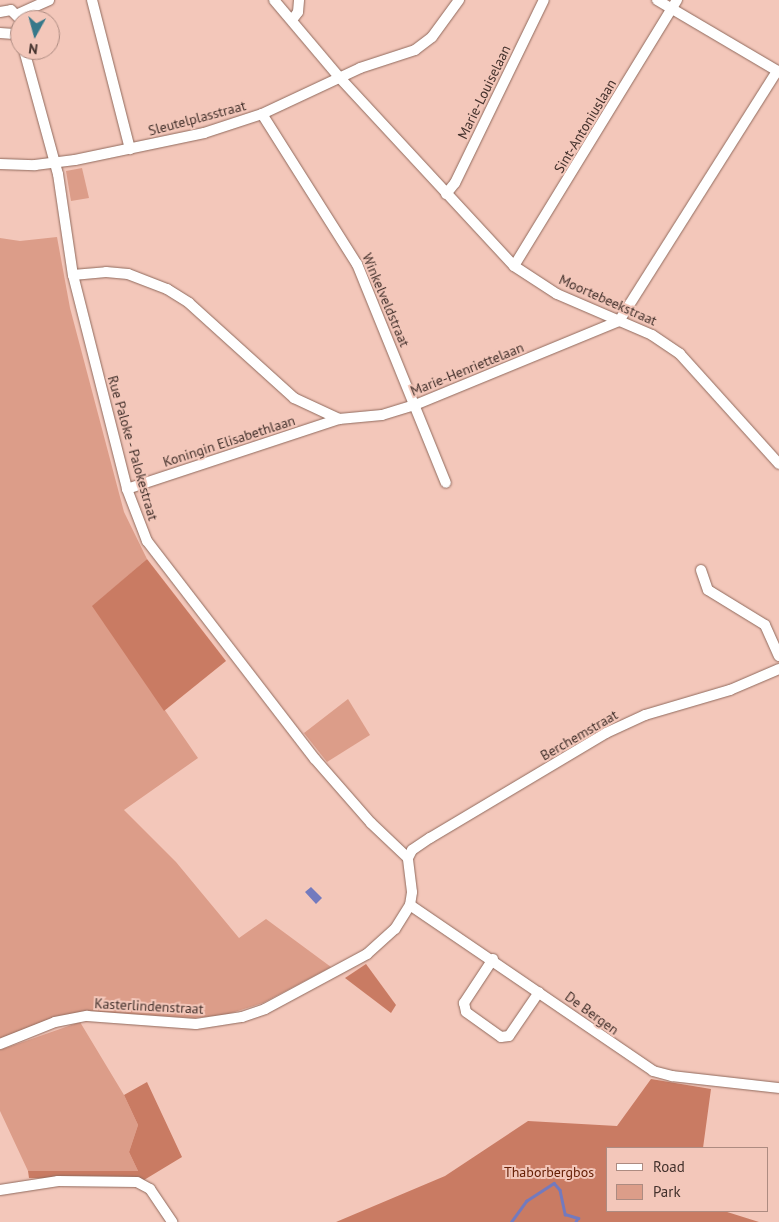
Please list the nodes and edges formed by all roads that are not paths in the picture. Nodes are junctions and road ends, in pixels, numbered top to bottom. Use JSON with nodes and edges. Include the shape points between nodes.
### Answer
{"nodes":[{"id":1,"x":49,"y":0,"type":"edge"},
{"id":2,"x":92,"y":0,"type":"edge"},
{"id":3,"x":274,"y":0,"type":"edge"},
{"id":4,"x":299,"y":0,"type":"edge"},
{"id":5,"x":459,"y":0,"type":"edge"},
{"id":6,"x":544,"y":0,"type":"edge"},
{"id":7,"x":657,"y":0,"type":"edge"},
{"id":8,"x":675,"y":5,"type":"edge"},
{"id":9,"x":31,"y":10,"type":"edge"},
{"id":10,"x":292,"y":20,"type":"junction"},
{"id":11,"x":28,"y":60,"type":"edge"},
{"id":12,"x":778,"y":72,"type":"edge"},
{"id":13,"x":340,"y":78,"type":"junction"},
{"id":14,"x":262,"y":114,"type":"junction"},
{"id":15,"x":130,"y":149,"type":"junction"},
{"id":16,"x":54,"y":163,"type":"junction"},
{"id":17,"x":0,"y":164,"type":"edge"},
{"id":18,"x":446,"y":194,"type":"junction"},
{"id":19,"x":514,"y":266,"type":"junction"},
{"id":20,"x":73,"y":275,"type":"junction"},
{"id":21,"x":619,"y":321,"type":"junction"},
{"id":22,"x":415,"y":405,"type":"junction"},
{"id":23,"x":339,"y":419,"type":"junction"},
{"id":24,"x":779,"y":464,"type":"edge"},
{"id":25,"x":446,"y":483,"type":"dead end"},
{"id":26,"x":127,"y":489,"type":"junction"},
{"id":27,"x":701,"y":570,"type":"dead end"},
{"id":28,"x":779,"y":656,"type":"edge"},
{"id":29,"x":779,"y":669,"type":"edge"},
{"id":30,"x":408,"y":858,"type":"junction"},
{"id":31,"x":410,"y":905,"type":"junction"},
{"id":32,"x":492,"y":959,"type":"junction"},
{"id":33,"x":539,"y":992,"type":"junction"},
{"id":34,"x":0,"y":1044,"type":"edge"},
{"id":35,"x":779,"y":1088,"type":"edge"},
{"id":36,"x":0,"y":1190,"type":"edge"},
{"id":37,"x":172,"y":1222,"type":"edge"}],
"edges":[{"from":1,"to":9,"type":"street"},
{"from":2,"to":15,"type":"street"},
{"from":3,"to":10,"type":"street","name":"Moortebeekstraat","via":[[280,12]]},
{"from":4,"to":10,"type":"street","via":[[298,12]]},
{"from":5,"to":13,"type":"street","name":"Sleutelplasstraat","via":[[432,37],[416,50]]},
{"from":6,"to":18,"type":"street","name":"Marie-Louiselaan","via":[[456,184]]},
{"from":7,"to":8,"type":"street"},
{"from":8,"to":12,"type":"street"},
{"from":8,"to":19,"type":"street","name":"Sint-Antoniuslaan"},
{"from":10,"to":13,"type":"street","name":"Moortebeekstraat"},
{"from":11,"to":16,"type":"street","name":"Rue Paloke - Palokestraat"},
{"from":12,"to":21,"type":"street"},
{"from":13,"to":14,"type":"street","name":"Sleutelplasstraat"},
{"from":13,"to":18,"type":"street","name":"Moortebeekstraat"},
{"from":14,"to":15,"type":"street","name":"Sleutelplasstraat","via":[[204,133]]},
{"from":14,"to":22,"type":"street","name":"Winkelveldstraat","via":[[357,264]]},
{"from":15,"to":16,"type":"street","name":"Sleutelplasstraat"},
{"from":16,"to":17,"type":"street","name":"Sleutelplasstraat"},
{"from":16,"to":20,"type":"street","name":"Rue Paloke - Palokestraat","via":[[60,181]]},
{"from":18,"to":19,"type":"street","name":"Moortebeekstraat"},
{"from":19,"to":21,"type":"street","name":"Moortebeekstraat","via":[[557,294]]},
{"from":20,"to":23,"type":"street","via":[[128,274],[167,289],[189,303],[294,398]]},
{"from":20,"to":26,"type":"street","name":"Rue Paloke - Palokestraat"},
{"from":21,"to":22,"type":"street","name":"Marie-Henriettelaan"},
{"from":21,"to":24,"type":"street","name":"Moortebeekstraat","via":[[652,335],[680,354]]},
{"from":22,"to":23,"type":"street","name":"Marie-Henriettelaan","via":[[382,415]]},
{"from":22,"to":25,"type":"street","name":"Winkelveldstraat"},
{"from":23,"to":26,"type":"street","name":"Koningin Elisabethlaan"},
{"from":26,"to":30,"type":"street","name":"Rue Paloke - Palokestraat","via":[[137,520],[162,564],[340,789]]},
{"from":27,"to":28,"type":"street","via":[[708,590],[765,625]]},
{"from":29,"to":30,"type":"street","name":"Berchemstraat","via":[[730,690],[646,715],[606,733],[430,838],[412,850]]},
{"from":30,"to":31,"type":"street","via":[[412,892]]},
{"from":31,"to":32,"type":"street","name":"De Bergen"},
{"from":31,"to":34,"type":"street","name":"Kasterlindenstraat","via":[[381,942],[321,980],[265,1009],[232,1019],[196,1024],[87,1016],[55,1022]]},
{"from":32,"to":33,"type":"street","name":"De Bergen"},
{"from":32,"to":33,"type":"street","via":[[464,1003],[466,1012],[501,1037],[509,1036]]},
{"from":33,"to":35,"type":"street","name":"De Bergen","via":[[653,1071]]},
{"from":36,"to":37,"type":"street","via":[[58,1181],[137,1182],[150,1189]]}]}
